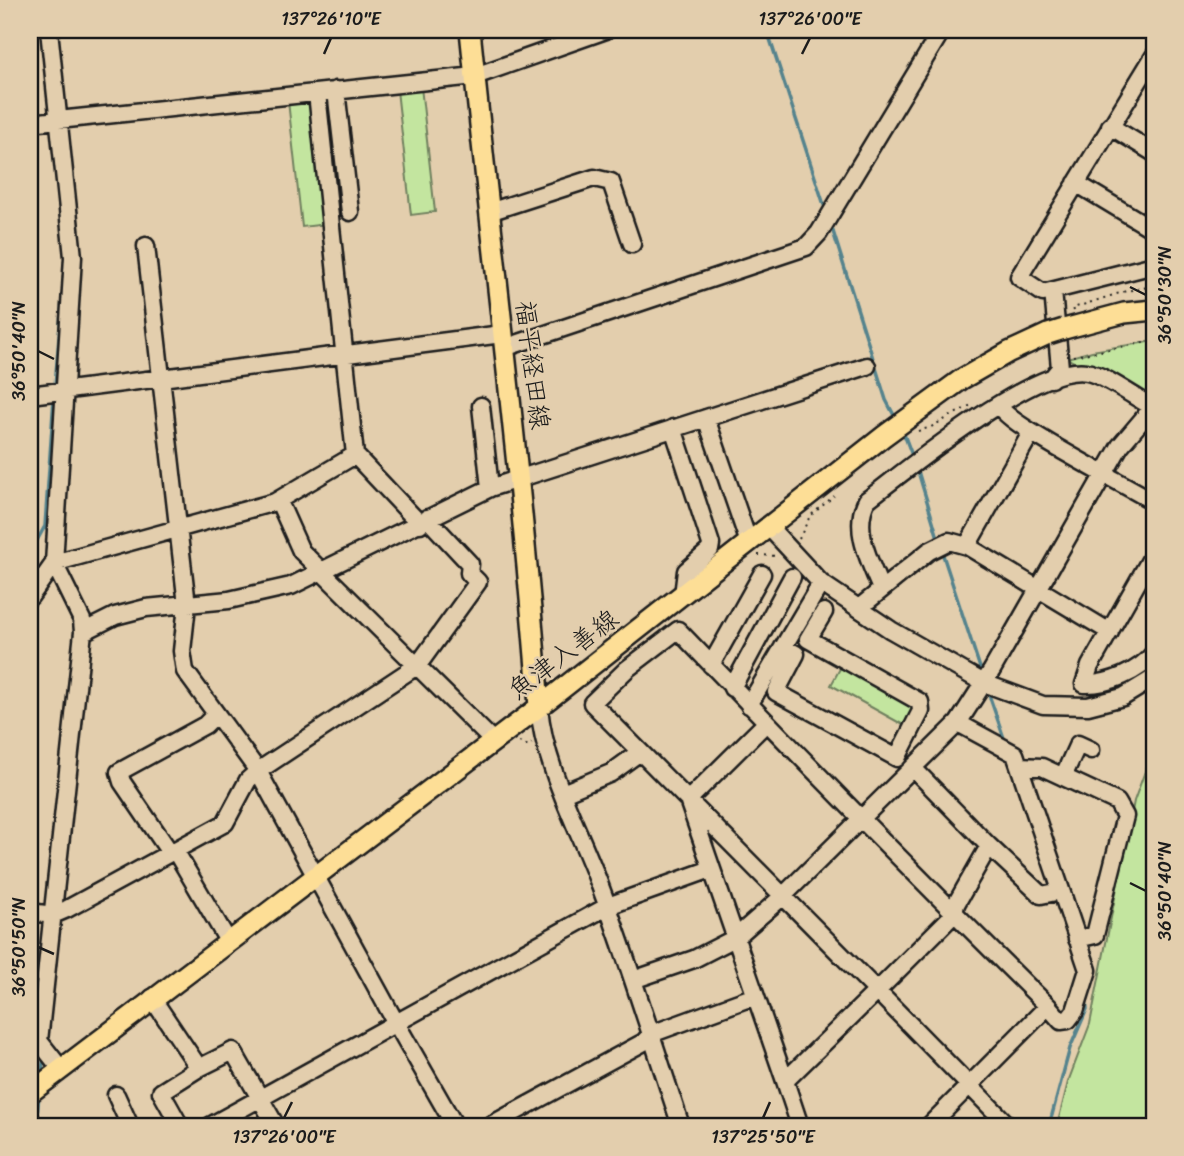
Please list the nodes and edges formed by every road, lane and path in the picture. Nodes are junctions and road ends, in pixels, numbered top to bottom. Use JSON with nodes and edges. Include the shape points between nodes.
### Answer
{"nodes":[{"id":1,"x":49,"y":30,"type":"edge"},
{"id":2,"x":470,"y":30,"type":"edge"},
{"id":3,"x":606,"y":30,"type":"edge"},
{"id":4,"x":942,"y":30,"type":"edge"},
{"id":5,"x":1152,"y":64,"type":"edge"},
{"id":6,"x":475,"y":76,"type":"junction"},
{"id":7,"x":336,"y":90,"type":"junction"},
{"id":8,"x":317,"y":93,"type":"junction"},
{"id":9,"x":59,"y":119,"type":"junction"},
{"id":10,"x":30,"y":123,"type":"edge"},
{"id":11,"x":1110,"y":126,"type":"junction"},
{"id":12,"x":1154,"y":153,"type":"edge"},
{"id":13,"x":1076,"y":183,"type":"junction"},
{"id":14,"x":350,"y":212,"type":"dead end"},
{"id":15,"x":489,"y":212,"type":"junction"},
{"id":16,"x":1154,"y":230,"type":"edge"},
{"id":17,"x":632,"y":244,"type":"dead end"},
{"id":18,"x":146,"y":246,"type":"dead end"},
{"id":19,"x":1154,"y":265,"type":"edge"},
{"id":20,"x":1154,"y":286,"type":"edge"},
{"id":21,"x":1053,"y":291,"type":"junction"},
{"id":22,"x":1154,"y":310,"type":"edge"},
{"id":23,"x":1062,"y":326,"type":"junction"},
{"id":24,"x":503,"y":341,"type":"junction"},
{"id":25,"x":1154,"y":341,"type":"edge"},
{"id":26,"x":346,"y":355,"type":"junction"},
{"id":27,"x":867,"y":366,"type":"dead end"},
{"id":28,"x":1056,"y":373,"type":"junction"},
{"id":29,"x":163,"y":379,"type":"junction"},
{"id":30,"x":64,"y":390,"type":"junction"},
{"id":31,"x":30,"y":395,"type":"edge"},
{"id":32,"x":999,"y":405,"type":"junction"},
{"id":33,"x":481,"y":406,"type":"dead end"},
{"id":34,"x":1153,"y":406,"type":"edge"},
{"id":35,"x":706,"y":418,"type":"junction"},
{"id":36,"x":673,"y":428,"type":"junction"},
{"id":37,"x":1031,"y":433,"type":"junction"},
{"id":38,"x":355,"y":454,"type":"junction"},
{"id":39,"x":1107,"y":473,"type":"junction"},
{"id":40,"x":521,"y":478,"type":"junction"},
{"id":41,"x":489,"y":488,"type":"junction"},
{"id":42,"x":275,"y":502,"type":"junction"},
{"id":43,"x":1154,"y":502,"type":"edge"},
{"id":44,"x":424,"y":521,"type":"junction"},
{"id":45,"x":178,"y":527,"type":"junction"},
{"id":46,"x":769,"y":527,"type":"junction"},
{"id":47,"x":749,"y":543,"type":"junction"},
{"id":48,"x":967,"y":546,"type":"junction"},
{"id":49,"x":1154,"y":554,"type":"edge"},
{"id":50,"x":54,"y":563,"type":"junction"},
{"id":51,"x":321,"y":571,"type":"junction"},
{"id":52,"x":762,"y":574,"type":"dead end"},
{"id":53,"x":792,"y":577,"type":"dead end"},
{"id":54,"x":821,"y":583,"type":"junction"},
{"id":55,"x":880,"y":589,"type":"junction"},
{"id":56,"x":1038,"y":590,"type":"junction"},
{"id":57,"x":683,"y":595,"type":"junction"},
{"id":58,"x":30,"y":597,"type":"edge"},
{"id":59,"x":187,"y":606,"type":"junction"},
{"id":60,"x":859,"y":608,"type":"junction"},
{"id":61,"x":824,"y":612,"type":"dead end"},
{"id":62,"x":83,"y":632,"type":"junction"},
{"id":63,"x":1110,"y":632,"type":"junction"},
{"id":64,"x":808,"y":639,"type":"junction"},
{"id":65,"x":790,"y":651,"type":"junction"},
{"id":66,"x":1154,"y":653,"type":"edge"},
{"id":67,"x":418,"y":665,"type":"junction"},
{"id":68,"x":711,"y":665,"type":"junction"},
{"id":69,"x":1154,"y":678,"type":"edge"},
{"id":70,"x":984,"y":683,"type":"junction"},
{"id":71,"x":732,"y":688,"type":"junction"},
{"id":72,"x":749,"y":705,"type":"junction"},
{"id":73,"x":540,"y":707,"type":"junction"},
{"id":74,"x":216,"y":714,"type":"junction"},
{"id":75,"x":958,"y":723,"type":"junction"},
{"id":76,"x":765,"y":724,"type":"junction"},
{"id":77,"x":493,"y":741,"type":"junction"},
{"id":78,"x":1091,"y":750,"type":"dead end"},
{"id":79,"x":640,"y":752,"type":"junction"},
{"id":80,"x":1019,"y":766,"type":"junction"},
{"id":81,"x":913,"y":768,"type":"junction"},
{"id":82,"x":258,"y":771,"type":"junction"},
{"id":83,"x":1063,"y":777,"type":"junction"},
{"id":84,"x":563,"y":793,"type":"junction"},
{"id":85,"x":688,"y":800,"type":"junction"},
{"id":86,"x":858,"y":819,"type":"junction"},
{"id":87,"x":989,"y":846,"type":"junction"},
{"id":88,"x":176,"y":852,"type":"junction"},
{"id":89,"x":711,"y":869,"type":"junction"},
{"id":90,"x":317,"y":874,"type":"junction"},
{"id":91,"x":1061,"y":891,"type":"junction"},
{"id":92,"x":782,"y":897,"type":"junction"},
{"id":93,"x":608,"y":906,"type":"junction"},
{"id":94,"x":30,"y":912,"type":"edge"},
{"id":95,"x":954,"y":914,"type":"junction"},
{"id":96,"x":53,"y":915,"type":"junction"},
{"id":97,"x":734,"y":938,"type":"junction"},
{"id":98,"x":1077,"y":939,"type":"junction"},
{"id":99,"x":228,"y":941,"type":"junction"},
{"id":100,"x":633,"y":980,"type":"junction"},
{"id":101,"x":877,"y":991,"type":"junction"},
{"id":102,"x":755,"y":996,"type":"junction"},
{"id":103,"x":152,"y":998,"type":"junction"},
{"id":104,"x":1048,"y":1006,"type":"junction"},
{"id":105,"x":396,"y":1023,"type":"junction"},
{"id":106,"x":651,"y":1034,"type":"junction"},
{"id":107,"x":199,"y":1068,"type":"junction"},
{"id":108,"x":61,"y":1069,"type":"junction"},
{"id":109,"x":785,"y":1081,"type":"junction"},
{"id":110,"x":969,"y":1086,"type":"junction"},
{"id":111,"x":30,"y":1093,"type":"edge"},
{"id":112,"x":116,"y":1095,"type":"dead end"},
{"id":113,"x":260,"y":1098,"type":"junction"},
{"id":114,"x":130,"y":1126,"type":"edge"},
{"id":115,"x":180,"y":1126,"type":"edge"},
{"id":116,"x":210,"y":1126,"type":"edge"},
{"id":117,"x":276,"y":1126,"type":"edge"},
{"id":118,"x":455,"y":1126,"type":"edge"},
{"id":119,"x":489,"y":1126,"type":"edge"},
{"id":120,"x":681,"y":1126,"type":"edge"},
{"id":121,"x":800,"y":1126,"type":"edge"},
{"id":122,"x":929,"y":1126,"type":"edge"},
{"id":123,"x":1009,"y":1126,"type":"edge"}],
"edges":[{"from":1,"to":9,"type":"street"},
{"from":2,"to":6,"type":"main road","name":"福平経田線"},
{"from":3,"to":6,"type":"street"},
{"from":4,"to":24,"type":"street","via":[[819,233],[806,247]]},
{"from":5,"to":11,"type":"street"},
{"from":6,"to":7,"type":"street"},
{"from":6,"to":15,"type":"main road","name":"福平経田線"},
{"from":7,"to":8,"type":"street"},
{"from":7,"to":14,"type":"street"},
{"from":8,"to":9,"type":"street"},
{"from":8,"to":26,"type":"street"},
{"from":9,"to":10,"type":"street"},
{"from":9,"to":30,"type":"street","via":[[73,257]]},
{"from":11,"to":12,"type":"street"},
{"from":11,"to":13,"type":"street"},
{"from":13,"to":16,"type":"street"},
{"from":13,"to":21,"type":"street","via":[[1019,277],[1043,293]]},
{"from":15,"to":17,"type":"street","via":[[594,178],[611,182]]},
{"from":15,"to":24,"type":"main road","name":"福平経田線"},
{"from":18,"to":29,"type":"street"},
{"from":19,"to":21,"type":"street","via":[[1066,284]]},
{"from":20,"to":23,"type":"path","via":[[1073,308]]},
{"from":21,"to":28,"type":"street"},
{"from":22,"to":23,"type":"main road","name":"魚津入善線"},
{"from":23,"to":46,"type":"main road","name":"魚津入善線","via":[[974,372]]},
{"from":24,"to":26,"type":"street"},
{"from":24,"to":40,"type":"main road","name":"福平経田線"},
{"from":25,"to":28,"type":"path","via":[[1065,359]]},
{"from":26,"to":29,"type":"street"},
{"from":26,"to":38,"type":"street"},
{"from":27,"to":35,"type":"street"},
{"from":28,"to":32,"type":"street"},
{"from":28,"to":34,"type":"street","via":[[1087,372]]},
{"from":29,"to":30,"type":"street"},
{"from":29,"to":45,"type":"street"},
{"from":30,"to":31,"type":"street"},
{"from":30,"to":50,"type":"street"},
{"from":32,"to":37,"type":"street","via":[[1002,413]]},
{"from":32,"to":55,"type":"street","via":[[867,500],[859,528]]},
{"from":33,"to":41,"type":"street"},
{"from":34,"to":39,"type":"street","via":[[1120,446]]},
{"from":35,"to":36,"type":"street"},
{"from":35,"to":47,"type":"street"},
{"from":36,"to":40,"type":"street"},
{"from":36,"to":57,"type":"street","via":[[711,544],[686,571]]},
{"from":37,"to":39,"type":"street"},
{"from":37,"to":48,"type":"street"},
{"from":38,"to":42,"type":"street"},
{"from":38,"to":44,"type":"street"},
{"from":39,"to":43,"type":"street"},
{"from":39,"to":56,"type":"street"},
{"from":40,"to":41,"type":"street"},
{"from":40,"to":73,"type":"main road","name":"福平経田線"},
{"from":41,"to":44,"type":"street"},
{"from":42,"to":45,"type":"street"},
{"from":42,"to":51,"type":"street","via":[[285,509],[301,551]]},
{"from":44,"to":51,"type":"street"},
{"from":44,"to":67,"type":"street","via":[[470,564],[469,573],[478,582]]},
{"from":45,"to":50,"type":"street"},
{"from":45,"to":59,"type":"street"},
{"from":46,"to":47,"type":"main road","name":"魚津入善線"},
{"from":46,"to":54,"type":"street"},
{"from":47,"to":57,"type":"main road","name":"魚津入善線"},
{"from":48,"to":55,"type":"street","via":[[949,541]]},
{"from":48,"to":56,"type":"street"},
{"from":49,"to":63,"type":"street"},
{"from":50,"to":58,"type":"street"},
{"from":50,"to":62,"type":"street","via":[[82,620]]},
{"from":51,"to":59,"type":"street","via":[[269,592]]},
{"from":51,"to":67,"type":"street"},
{"from":52,"to":68,"type":"street"},
{"from":53,"to":71,"type":"street"},
{"from":54,"to":60,"type":"street"},
{"from":54,"to":65,"type":"street"},
{"from":55,"to":60,"type":"street"},
{"from":56,"to":63,"type":"street"},
{"from":56,"to":70,"type":"street"},
{"from":57,"to":73,"type":"main road","name":"魚津入善線"},
{"from":59,"to":62,"type":"street","via":[[136,611]]},
{"from":59,"to":74,"type":"street","via":[[185,671]]},
{"from":60,"to":70,"type":"street"},
{"from":61,"to":64,"type":"street"},
{"from":62,"to":96,"type":"street"},
{"from":63,"to":66,"type":"street","via":[[1084,684],[1099,685],[1126,674]]},
{"from":64,"to":65,"type":"street"},
{"from":64,"to":65,"type":"street","via":[[920,702],[922,711],[897,758],[776,692]]},
{"from":65,"to":72,"type":"street"},
{"from":67,"to":77,"type":"street"},
{"from":67,"to":82,"type":"street"},
{"from":68,"to":71,"type":"street"},
{"from":68,"to":79,"type":"street","via":[[678,630],[592,702]]},
{"from":69,"to":70,"type":"street","via":[[1123,696],[1088,706],[1043,705]]},
{"from":70,"to":75,"type":"street"},
{"from":71,"to":72,"type":"street"},
{"from":72,"to":76,"type":"street"},
{"from":73,"to":77,"type":"main road","name":"魚津入善線"},
{"from":73,"to":84,"type":"street","via":[[542,735]]},
{"from":74,"to":82,"type":"street"},
{"from":74,"to":88,"type":"street","via":[[205,725],[119,772],[167,848]]},
{"from":75,"to":80,"type":"street","via":[[1015,754]]},
{"from":75,"to":81,"type":"street"},
{"from":76,"to":85,"type":"street"},
{"from":76,"to":86,"type":"street"},
{"from":77,"to":90,"type":"main road","name":"魚津入善線"},
{"from":78,"to":83,"type":"street","via":[[1078,744]]},
{"from":79,"to":84,"type":"street","via":[[611,773]]},
{"from":79,"to":85,"type":"street"},
{"from":80,"to":83,"type":"street","via":[[1042,767]]},
{"from":80,"to":91,"type":"street"},
{"from":81,"to":86,"type":"street"},
{"from":81,"to":87,"type":"street"},
{"from":82,"to":88,"type":"street","via":[[248,780],[225,823]]},
{"from":82,"to":90,"type":"street"},
{"from":83,"to":98,"type":"street","via":[[1117,802],[1125,816],[1095,935]]},
{"from":84,"to":93,"type":"street"},
{"from":85,"to":89,"type":"street"},
{"from":85,"to":92,"type":"street"},
{"from":86,"to":92,"type":"street"},
{"from":86,"to":95,"type":"street"},
{"from":87,"to":91,"type":"street","via":[[1041,895]]},
{"from":87,"to":95,"type":"street"},
{"from":88,"to":96,"type":"street"},
{"from":88,"to":99,"type":"street"},
{"from":89,"to":93,"type":"street"},
{"from":89,"to":97,"type":"street"},
{"from":90,"to":99,"type":"main road","name":"魚津入善線"},
{"from":90,"to":105,"type":"street"},
{"from":91,"to":98,"type":"street"},
{"from":92,"to":97,"type":"street"},
{"from":92,"to":101,"type":"street"},
{"from":93,"to":100,"type":"street"},
{"from":93,"to":105,"type":"street"},
{"from":94,"to":96,"type":"street"},
{"from":95,"to":101,"type":"street"},
{"from":95,"to":104,"type":"street"},
{"from":96,"to":108,"type":"street","via":[[39,1041]]},
{"from":97,"to":100,"type":"street"},
{"from":97,"to":102,"type":"street"},
{"from":98,"to":104,"type":"street","via":[[1088,970],[1075,1011],[1061,1021]]},
{"from":99,"to":103,"type":"main road","name":"魚津入善線"},
{"from":100,"to":106,"type":"street"},
{"from":101,"to":109,"type":"street"},
{"from":101,"to":110,"type":"street"},
{"from":102,"to":106,"type":"street"},
{"from":102,"to":109,"type":"street"},
{"from":103,"to":107,"type":"street"},
{"from":103,"to":108,"type":"main road","name":"魚津入善線"},
{"from":104,"to":110,"type":"street"},
{"from":105,"to":113,"type":"street"},
{"from":105,"to":118,"type":"street"},
{"from":106,"to":119,"type":"street"},
{"from":106,"to":120,"type":"street"},
{"from":107,"to":113,"type":"street","via":[[233,1051]]},
{"from":107,"to":115,"type":"street","via":[[161,1091]]},
{"from":108,"to":111,"type":"main road","name":"魚津入善線"},
{"from":109,"to":121,"type":"street"},
{"from":110,"to":122,"type":"street"},
{"from":110,"to":123,"type":"street"},
{"from":112,"to":114,"type":"street"},
{"from":113,"to":116,"type":"street"},
{"from":113,"to":117,"type":"street"}]}
